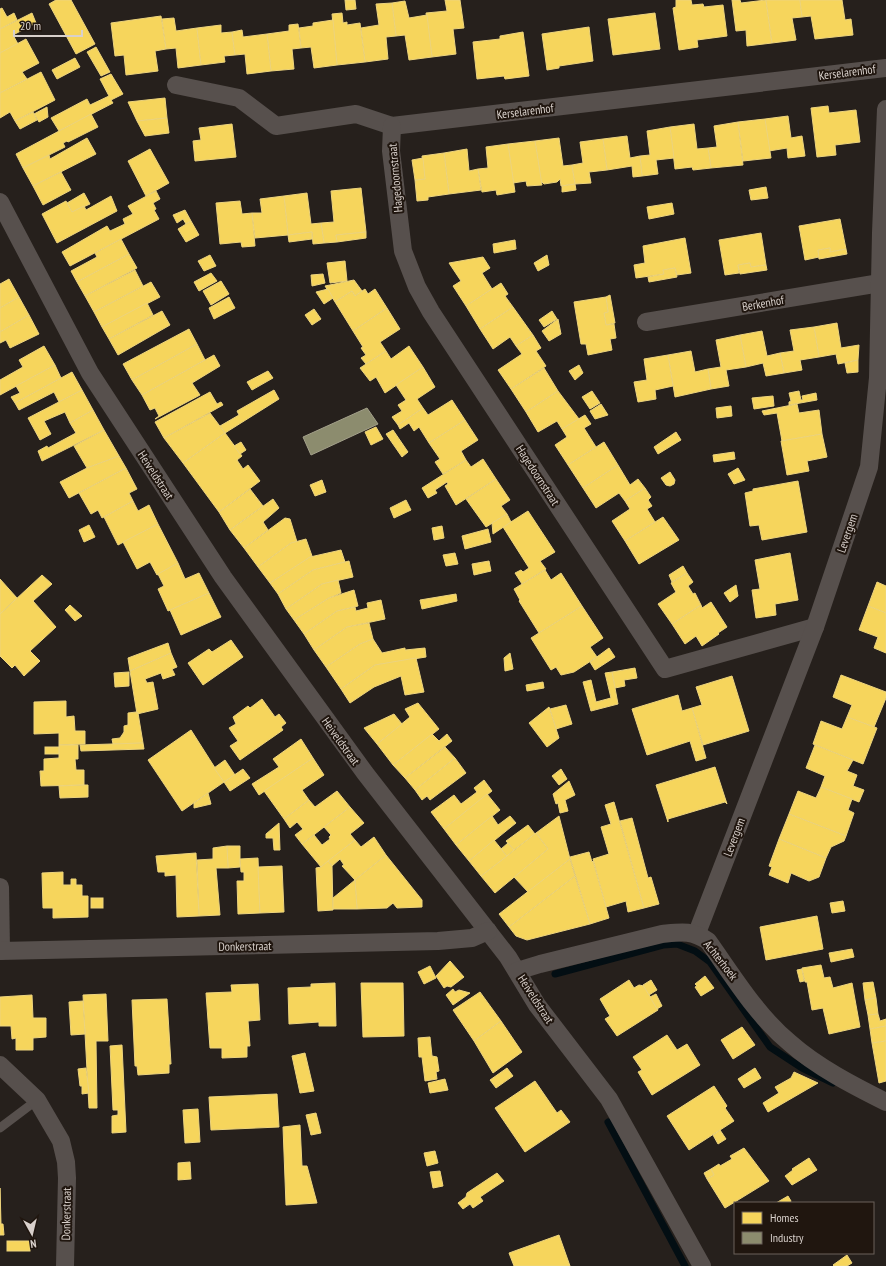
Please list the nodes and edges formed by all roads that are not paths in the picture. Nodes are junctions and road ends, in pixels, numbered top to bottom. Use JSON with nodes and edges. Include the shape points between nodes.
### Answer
{"nodes":[{"id":1,"x":886,"y":68,"type":"edge"},
{"id":2,"x":176,"y":85,"type":"dead end"},
{"id":3,"x":886,"y":109,"type":"edge"},
{"id":4,"x":392,"y":126,"type":"junction"},
{"id":5,"x":0,"y":202,"type":"edge"},
{"id":6,"x":880,"y":283,"type":"junction"},
{"id":7,"x":646,"y":322,"type":"dead end"},
{"id":8,"x":815,"y":627,"type":"junction"},
{"id":9,"x":0,"y":887,"type":"edge"},
{"id":10,"x":488,"y":931,"type":"junction"},
{"id":11,"x":697,"y":934,"type":"junction"},
{"id":12,"x":1,"y":951,"type":"edge"},
{"id":13,"x":517,"y":971,"type":"junction"},
{"id":14,"x":0,"y":1065,"type":"edge"},
{"id":15,"x":37,"y":1100,"type":"junction"},
{"id":16,"x":886,"y":1102,"type":"edge"},
{"id":17,"x":0,"y":1128,"type":"edge"},
{"id":18,"x":65,"y":1266,"type":"edge"},
{"id":19,"x":702,"y":1266,"type":"edge"}],
"edges":[{"from":1,"to":4,"type":"street","name":"Kerselarenhof"},
{"from":2,"to":4,"type":"street","name":"Kerselarenhof","via":[[239,98],[276,126],[356,114]]},
{"from":3,"to":6,"type":"street","name":"Levergem"},
{"from":4,"to":8,"type":"street","name":"Hagedoornstraat","via":[[391,151],[403,251],[417,287],[665,669]]},
{"from":5,"to":10,"type":"street","name":"Heiveldstraat","via":[[90,373],[223,577],[365,774]]},
{"from":6,"to":7,"type":"street","name":"Berkenhof"},
{"from":6,"to":8,"type":"street","name":"Levergem","via":[[878,378],[870,467]]},
{"from":8,"to":11,"type":"street","name":"Levergem"},
{"from":9,"to":12,"type":"street"},
{"from":10,"to":12,"type":"street","name":"Donkerstraat","via":[[472,938],[438,941]]},
{"from":10,"to":13,"type":"street","name":"Heiveldstraat"},
{"from":11,"to":13,"type":"street","name":"Achterhoek","via":[[662,934]]},
{"from":11,"to":16,"type":"street","name":"Achterhoek","via":[[708,941],[766,1020],[790,1044],[835,1074]]},
{"from":13,"to":19,"type":"street","name":"Heiveldstraat","via":[[536,1005],[609,1099]]},
{"from":14,"to":15,"type":"street","name":"Donkerstraat"},
{"from":15,"to":17,"type":"lane"},
{"from":15,"to":18,"type":"street","name":"Donkerstraat","via":[[61,1141],[66,1162]]}]}
